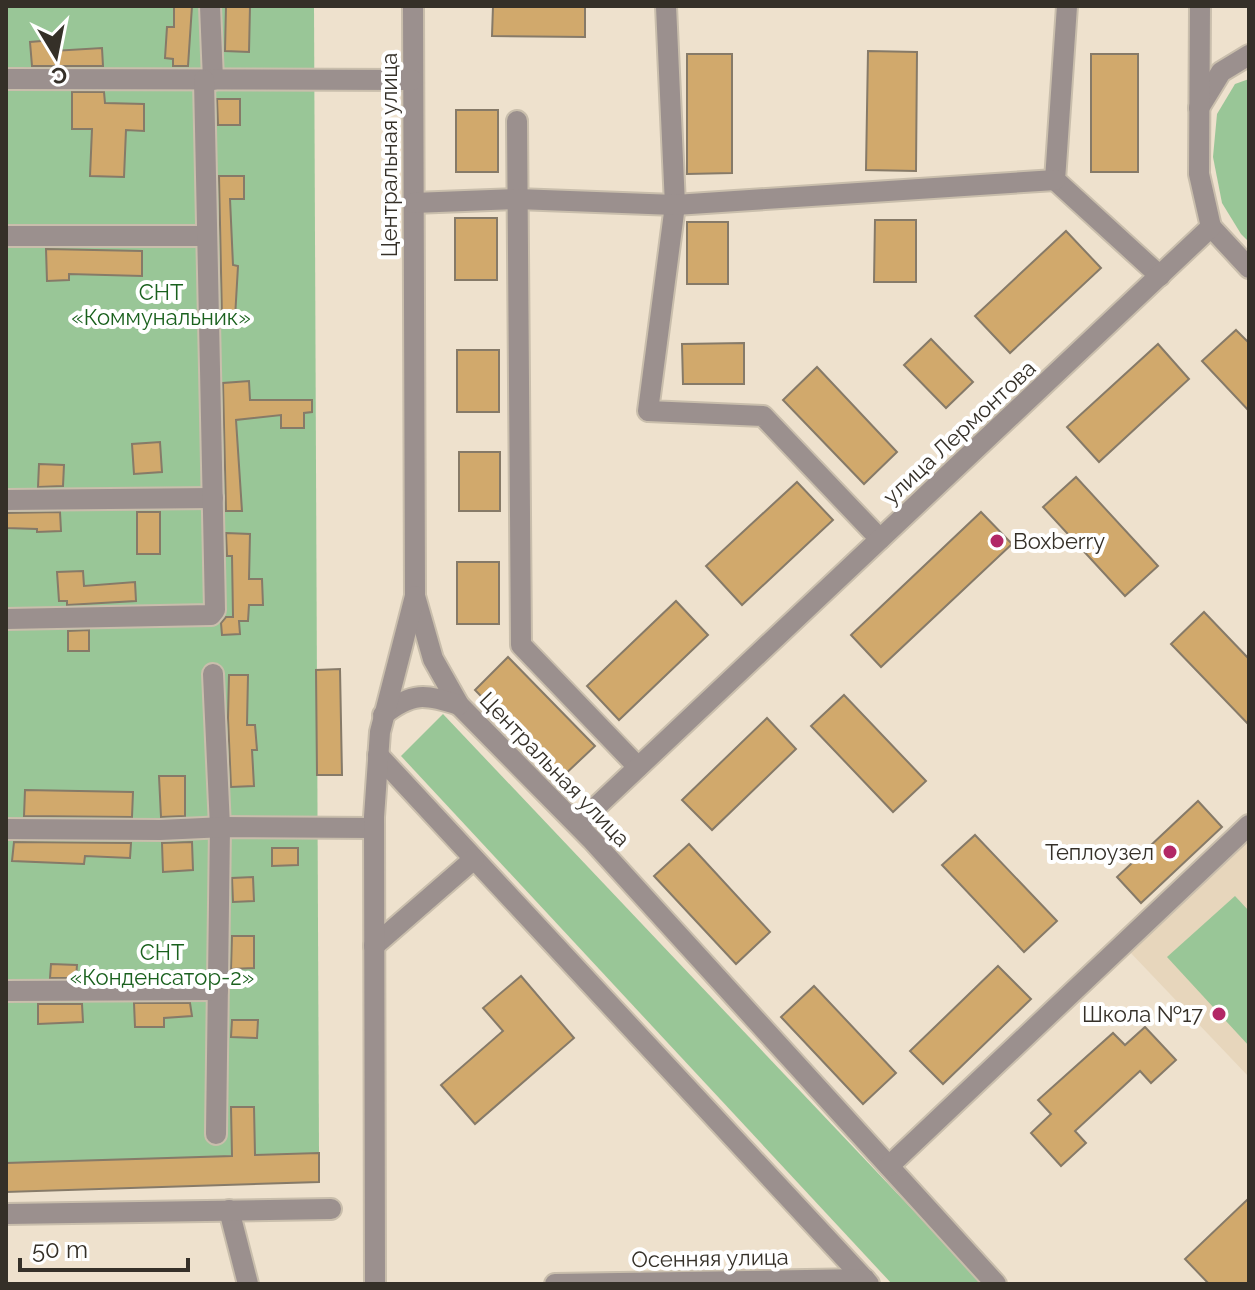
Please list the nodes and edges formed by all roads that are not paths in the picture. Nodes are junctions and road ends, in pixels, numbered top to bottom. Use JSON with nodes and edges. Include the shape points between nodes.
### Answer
{"nodes":[{"id":1,"x":210,"y":6,"type":"edge"},
{"id":2,"x":413,"y":6,"type":"edge"},
{"id":3,"x":666,"y":6,"type":"edge"},
{"id":4,"x":1067,"y":6,"type":"edge"},
{"id":5,"x":1200,"y":6,"type":"edge"},
{"id":6,"x":1249,"y":55,"type":"edge"},
{"id":7,"x":6,"y":79,"type":"edge"},
{"id":8,"x":208,"y":80,"type":"junction"},
{"id":9,"x":413,"y":80,"type":"junction"},
{"id":10,"x":1199,"y":108,"type":"junction"},
{"id":11,"x":517,"y":121,"type":"dead end"},
{"id":12,"x":1055,"y":180,"type":"junction"},
{"id":13,"x":517,"y":199,"type":"junction"},
{"id":14,"x":413,"y":203,"type":"junction"},
{"id":15,"x":675,"y":205,"type":"junction"},
{"id":16,"x":1211,"y":227,"type":"junction"},
{"id":17,"x":6,"y":236,"type":"edge"},
{"id":18,"x":207,"y":236,"type":"junction"},
{"id":19,"x":1249,"y":268,"type":"edge"},
{"id":20,"x":1160,"y":276,"type":"junction"},
{"id":21,"x":213,"y":498,"type":"junction"},
{"id":22,"x":6,"y":500,"type":"edge"},
{"id":23,"x":880,"y":539,"type":"junction"},
{"id":24,"x":415,"y":596,"type":"junction"},
{"id":25,"x":6,"y":619,"type":"edge"},
{"id":26,"x":213,"y":674,"type":"dead end"},
{"id":27,"x":459,"y":705,"type":"junction"},
{"id":28,"x":383,"y":715,"type":"junction"},
{"id":29,"x":378,"y":755,"type":"junction"},
{"id":30,"x":638,"y":767,"type":"junction"},
{"id":31,"x":578,"y":824,"type":"junction"},
{"id":32,"x":1249,"y":825,"type":"edge"},
{"id":33,"x":220,"y":827,"type":"junction"},
{"id":34,"x":374,"y":828,"type":"junction"},
{"id":35,"x":6,"y":829,"type":"edge"},
{"id":36,"x":474,"y":859,"type":"junction"},
{"id":37,"x":374,"y":946,"type":"junction"},
{"id":38,"x":218,"y":990,"type":"junction"},
{"id":39,"x":6,"y":991,"type":"edge"},
{"id":40,"x":216,"y":1134,"type":"dead end"},
{"id":41,"x":889,"y":1166,"type":"junction"},
{"id":42,"x":331,"y":1209,"type":"dead end"},
{"id":43,"x":229,"y":1210,"type":"junction"},
{"id":44,"x":6,"y":1214,"type":"edge"},
{"id":45,"x":867,"y":1282,"type":"edge"},
{"id":46,"x":248,"y":1284,"type":"edge"},
{"id":47,"x":375,"y":1284,"type":"edge"},
{"id":48,"x":555,"y":1284,"type":"edge"},
{"id":49,"x":996,"y":1284,"type":"edge"}],
"edges":[{"from":1,"to":8,"type":"street"},
{"from":2,"to":9,"type":"street","name":"Центральная улица"},
{"from":3,"to":15,"type":"street"},
{"from":4,"to":12,"type":"street"},
{"from":5,"to":10,"type":"street"},
{"from":6,"to":10,"type":"street","via":[[1221,72]]},
{"from":7,"to":8,"type":"street"},
{"from":8,"to":9,"type":"street"},
{"from":8,"to":18,"type":"street"},
{"from":9,"to":14,"type":"street","name":"Центральная улица"},
{"from":10,"to":16,"type":"street","via":[[1199,174]]},
{"from":11,"to":13,"type":"street"},
{"from":12,"to":15,"type":"street"},
{"from":12,"to":20,"type":"street"},
{"from":13,"to":14,"type":"street"},
{"from":13,"to":15,"type":"street"},
{"from":13,"to":30,"type":"street","via":[[521,645]]},
{"from":14,"to":24,"type":"street","name":"Центральная улица"},
{"from":15,"to":23,"type":"street","via":[[648,411],[763,416]]},
{"from":16,"to":19,"type":"street"},
{"from":16,"to":20,"type":"street","name":"улица Лермонтова"},
{"from":17,"to":18,"type":"street"},
{"from":18,"to":21,"type":"street"},
{"from":20,"to":23,"type":"street","name":"улица Лермонтова"},
{"from":21,"to":22,"type":"street"},
{"from":21,"to":25,"type":"street","via":[[216,604],[211,615]]},
{"from":23,"to":30,"type":"street","name":"улица Лермонтова"},
{"from":24,"to":27,"type":"street","name":"Центральная улица","via":[[433,659]]},
{"from":24,"to":28,"type":"street"},
{"from":26,"to":33,"type":"street"},
{"from":27,"to":28,"type":"street","via":[[412,698]]},
{"from":27,"to":31,"type":"street","name":"Центральная улица"},
{"from":28,"to":29,"type":"street"},
{"from":29,"to":34,"type":"street"},
{"from":29,"to":36,"type":"street"},
{"from":30,"to":31,"type":"street","name":"улица Лермонтова"},
{"from":31,"to":41,"type":"street","name":"Центральная улица"},
{"from":32,"to":41,"type":"street"},
{"from":33,"to":34,"type":"street"},
{"from":33,"to":35,"type":"street"},
{"from":33,"to":38,"type":"street"},
{"from":34,"to":37,"type":"street"},
{"from":36,"to":37,"type":"street"},
{"from":36,"to":45,"type":"street"},
{"from":37,"to":47,"type":"street"},
{"from":38,"to":39,"type":"street"},
{"from":38,"to":40,"type":"street"},
{"from":41,"to":49,"type":"street","name":"Центральная улица"},
{"from":42,"to":43,"type":"street"},
{"from":43,"to":44,"type":"street"},
{"from":43,"to":46,"type":"street"},
{"from":45,"to":48,"type":"street","name":"Осенняя улица"}]}
